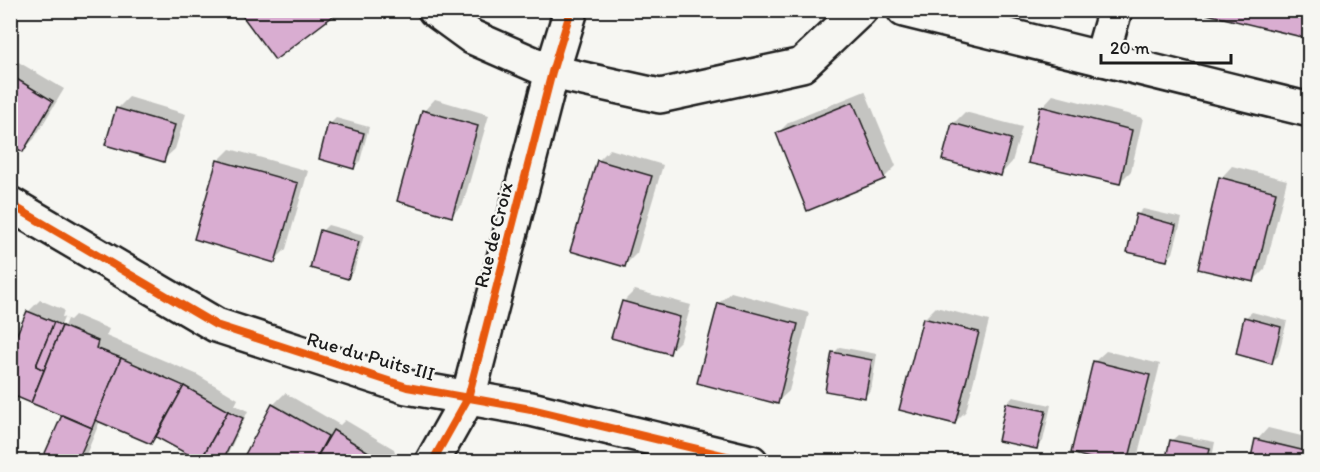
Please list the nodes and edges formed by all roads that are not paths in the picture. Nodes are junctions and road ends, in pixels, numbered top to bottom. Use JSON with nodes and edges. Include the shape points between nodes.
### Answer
{"nodes":[{"id":1,"x":435,"y":10,"type":"edge"},
{"id":2,"x":571,"y":10,"type":"edge"},
{"id":3,"x":860,"y":10,"type":"edge"},
{"id":4,"x":904,"y":10,"type":"edge"},
{"id":5,"x":1115,"y":10,"type":"edge"},
{"id":6,"x":1101,"y":58,"type":"junction"},
{"id":7,"x":552,"y":72,"type":"junction"},
{"id":8,"x":1310,"y":110,"type":"edge"},
{"id":9,"x":10,"y":204,"type":"edge"},
{"id":10,"x":468,"y":398,"type":"junction"},
{"id":11,"x":432,"y":462,"type":"edge"},
{"id":12,"x":751,"y":462,"type":"edge"}],
"edges":[{"from":1,"to":7,"type":"street","via":[[472,37]]},
{"from":2,"to":7,"type":"street","name":"Rue de Croix"},
{"from":3,"to":7,"type":"street","via":[[802,65],[660,96]]},
{"from":4,"to":6,"type":"street"},
{"from":5,"to":6,"type":"street"},
{"from":6,"to":8,"type":"street"},
{"from":7,"to":10,"type":"street","name":"Rue de Croix"},
{"from":9,"to":10,"type":"street","name":"Rue du Puits III","via":[[216,325],[406,387]]},
{"from":10,"to":11,"type":"street","name":"Rue de Croix"},
{"from":10,"to":12,"type":"street","name":"Rue du Puits III","via":[[531,409]]}]}
